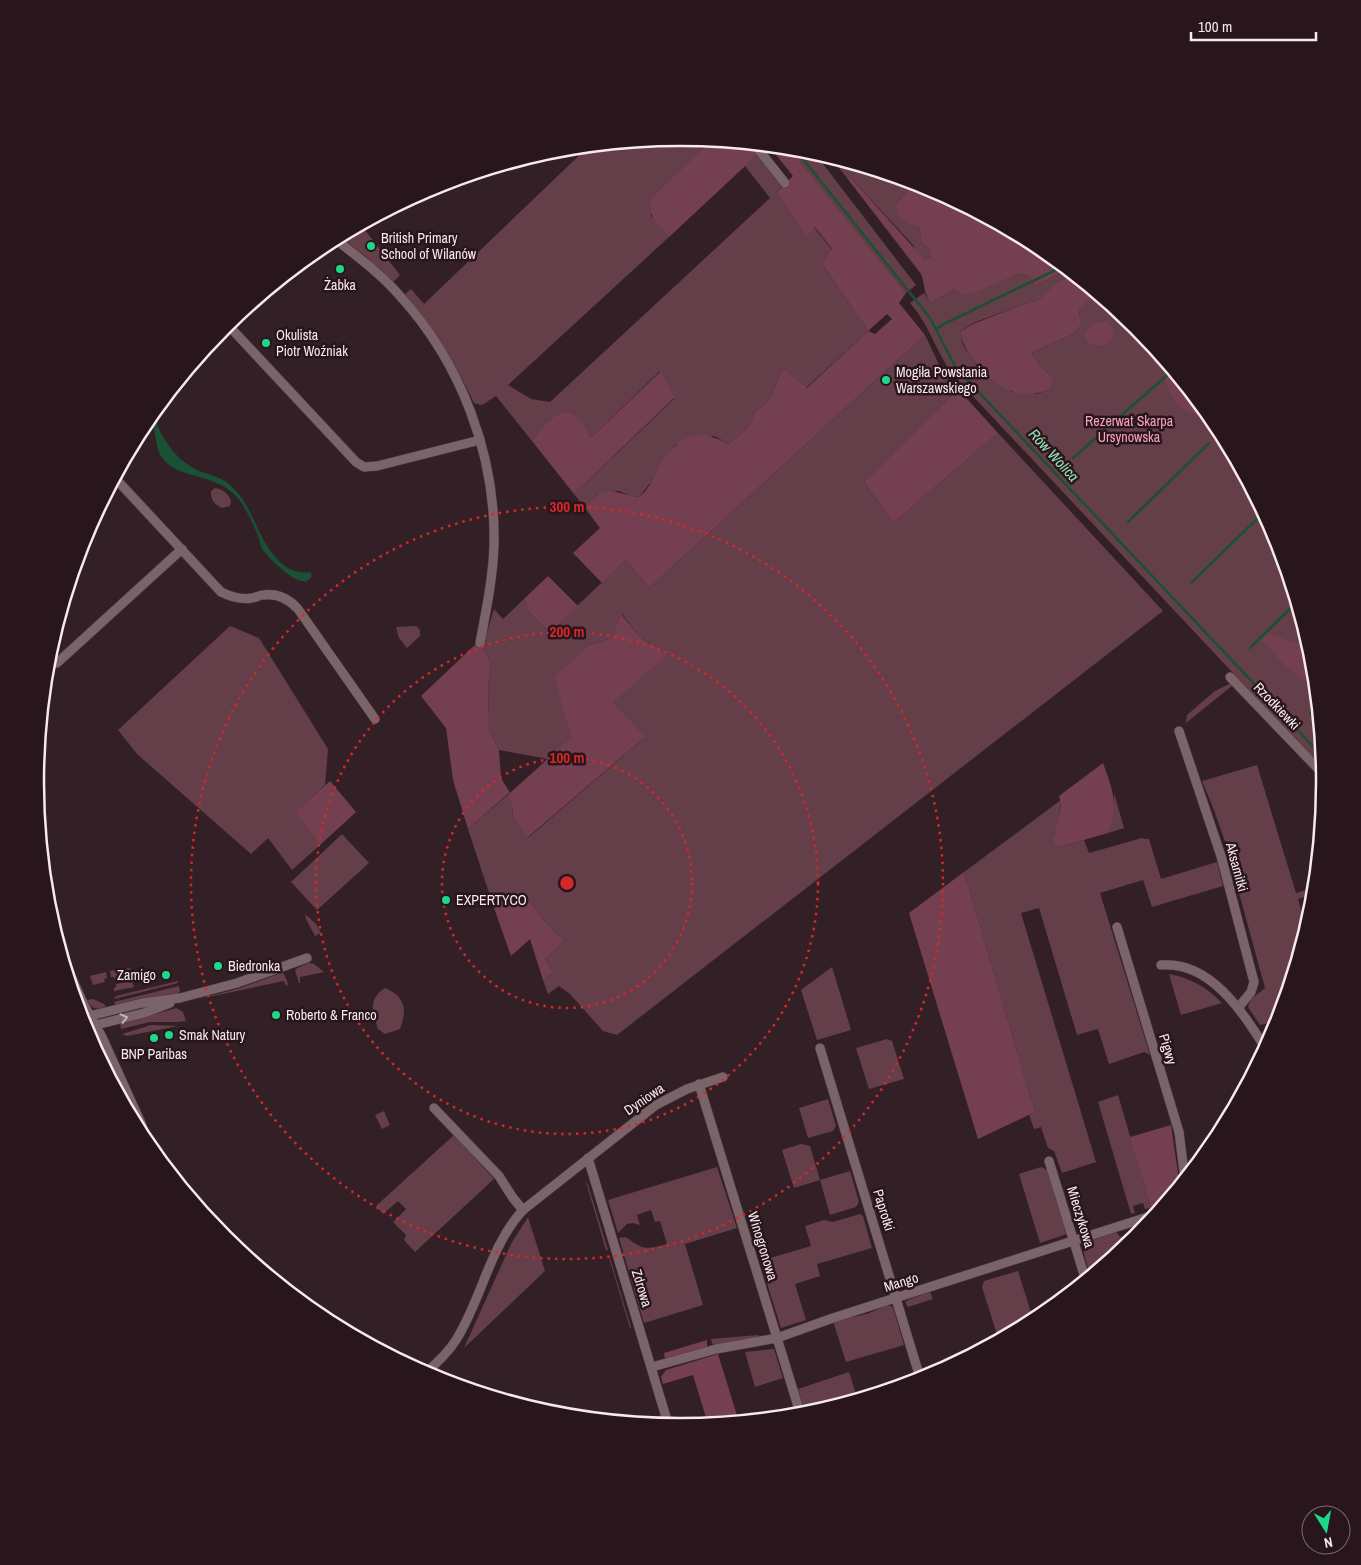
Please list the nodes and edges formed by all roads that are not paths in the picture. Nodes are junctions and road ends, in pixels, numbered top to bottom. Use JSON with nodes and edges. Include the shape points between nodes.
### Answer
{"nodes":[{"id":1,"x":759,"y":151,"type":"edge"},
{"id":2,"x":785,"y":183,"type":"dead end"},
{"id":3,"x":341,"y":244,"type":"edge"},
{"id":4,"x":232,"y":330,"type":"edge"},
{"id":5,"x":480,"y":440,"type":"junction"},
{"id":6,"x":119,"y":482,"type":"edge"},
{"id":7,"x":182,"y":549,"type":"junction"},
{"id":8,"x":480,"y":643,"type":"dead end"},
{"id":9,"x":56,"y":663,"type":"dead end"},
{"id":10,"x":1230,"y":677,"type":"dead end"},
{"id":11,"x":375,"y":719,"type":"dead end"},
{"id":12,"x":1180,"y":731,"type":"dead end"},
{"id":13,"x":1317,"y":767,"type":"edge"},
{"id":14,"x":1117,"y":927,"type":"dead end"},
{"id":15,"x":307,"y":958,"type":"dead end"},
{"id":16,"x":1162,"y":965,"type":"dead end"},
{"id":17,"x":180,"y":998,"type":"junction"},
{"id":18,"x":1238,"y":1008,"type":"junction"},
{"id":19,"x":88,"y":1016,"type":"edge"},
{"id":20,"x":90,"y":1021,"type":"edge"},
{"id":21,"x":96,"y":1025,"type":"junction"},
{"id":22,"x":92,"y":1026,"type":"edge"},
{"id":23,"x":1262,"y":1043,"type":"edge"},
{"id":24,"x":820,"y":1048,"type":"dead end"},
{"id":25,"x":723,"y":1077,"type":"dead end"},
{"id":26,"x":700,"y":1084,"type":"junction"},
{"id":27,"x":434,"y":1108,"type":"dead end"},
{"id":28,"x":136,"y":1112,"type":"edge"},
{"id":29,"x":588,"y":1158,"type":"junction"},
{"id":30,"x":1049,"y":1161,"type":"dead end"},
{"id":31,"x":1185,"y":1171,"type":"edge"},
{"id":32,"x":523,"y":1210,"type":"junction"},
{"id":33,"x":1144,"y":1218,"type":"edge"},
{"id":34,"x":1074,"y":1241,"type":"junction"},
{"id":35,"x":1084,"y":1274,"type":"edge"},
{"id":36,"x":896,"y":1298,"type":"junction"},
{"id":37,"x":777,"y":1338,"type":"junction"},
{"id":38,"x":652,"y":1367,"type":"junction"},
{"id":39,"x":430,"y":1368,"type":"edge"},
{"id":40,"x":919,"y":1373,"type":"edge"},
{"id":41,"x":799,"y":1408,"type":"edge"},
{"id":42,"x":668,"y":1419,"type":"edge"}],
"edges":[{"from":1,"to":2,"type":"street"},
{"from":3,"to":5,"type":"street","via":[[400,295],[430,335],[464,396]]},
{"from":4,"to":5,"type":"street","via":[[364,467]]},
{"from":5,"to":8,"type":"street","via":[[490,489],[494,546]]},
{"from":6,"to":7,"type":"street"},
{"from":7,"to":9,"type":"street"},
{"from":7,"to":11,"type":"street","via":[[221,592],[234,598],[278,595],[291,602]]},
{"from":10,"to":13,"type":"street","name":"Rzodkiewki"},
{"from":12,"to":18,"type":"street","name":"Aksamitki","via":[[1221,856],[1254,982],[1251,992]]},
{"from":14,"to":31,"type":"street","name":"Pigwy","via":[[1179,1132]]},
{"from":15,"to":17,"type":"street","via":[[237,983]]},
{"from":16,"to":18,"type":"street","via":[[1180,965],[1201,974],[1220,988]]},
{"from":17,"to":19,"type":"street"},
{"from":21,"to":17,"type":"street","one_way":true,"via":[[144,1013]]},
{"from":18,"to":23,"type":"street"},
{"from":20,"to":21,"type":"street"},
{"from":21,"to":22,"type":"street"},
{"from":21,"to":28,"type":"street"},
{"from":24,"to":36,"type":"street","name":"Paprotki"},
{"from":25,"to":26,"type":"street","name":"Dyniowa"},
{"from":26,"to":29,"type":"street","name":"Dyniowa","via":[[656,1105]]},
{"from":26,"to":37,"type":"street","name":"Winogronowa"},
{"from":27,"to":32,"type":"street","via":[[499,1176]]},
{"from":29,"to":32,"type":"street","name":"Dyniowa"},
{"from":29,"to":38,"type":"street","name":"Zdrowa"},
{"from":30,"to":34,"type":"street","name":"Mieczykowa"},
{"from":32,"to":39,"type":"street","name":"Dyniowa","via":[[499,1247],[460,1334]]},
{"from":33,"to":34,"type":"street","name":"Mango"},
{"from":34,"to":35,"type":"street","name":"Mieczykowa"},
{"from":34,"to":36,"type":"street","name":"Mango"},
{"from":36,"to":37,"type":"street","name":"Mango"},
{"from":36,"to":40,"type":"street","name":"Paprotki"},
{"from":37,"to":38,"type":"street","name":"Mango","via":[[716,1349]]},
{"from":37,"to":41,"type":"street","name":"Winogronowa"},
{"from":38,"to":42,"type":"street","name":"Zdrowa"}]}
